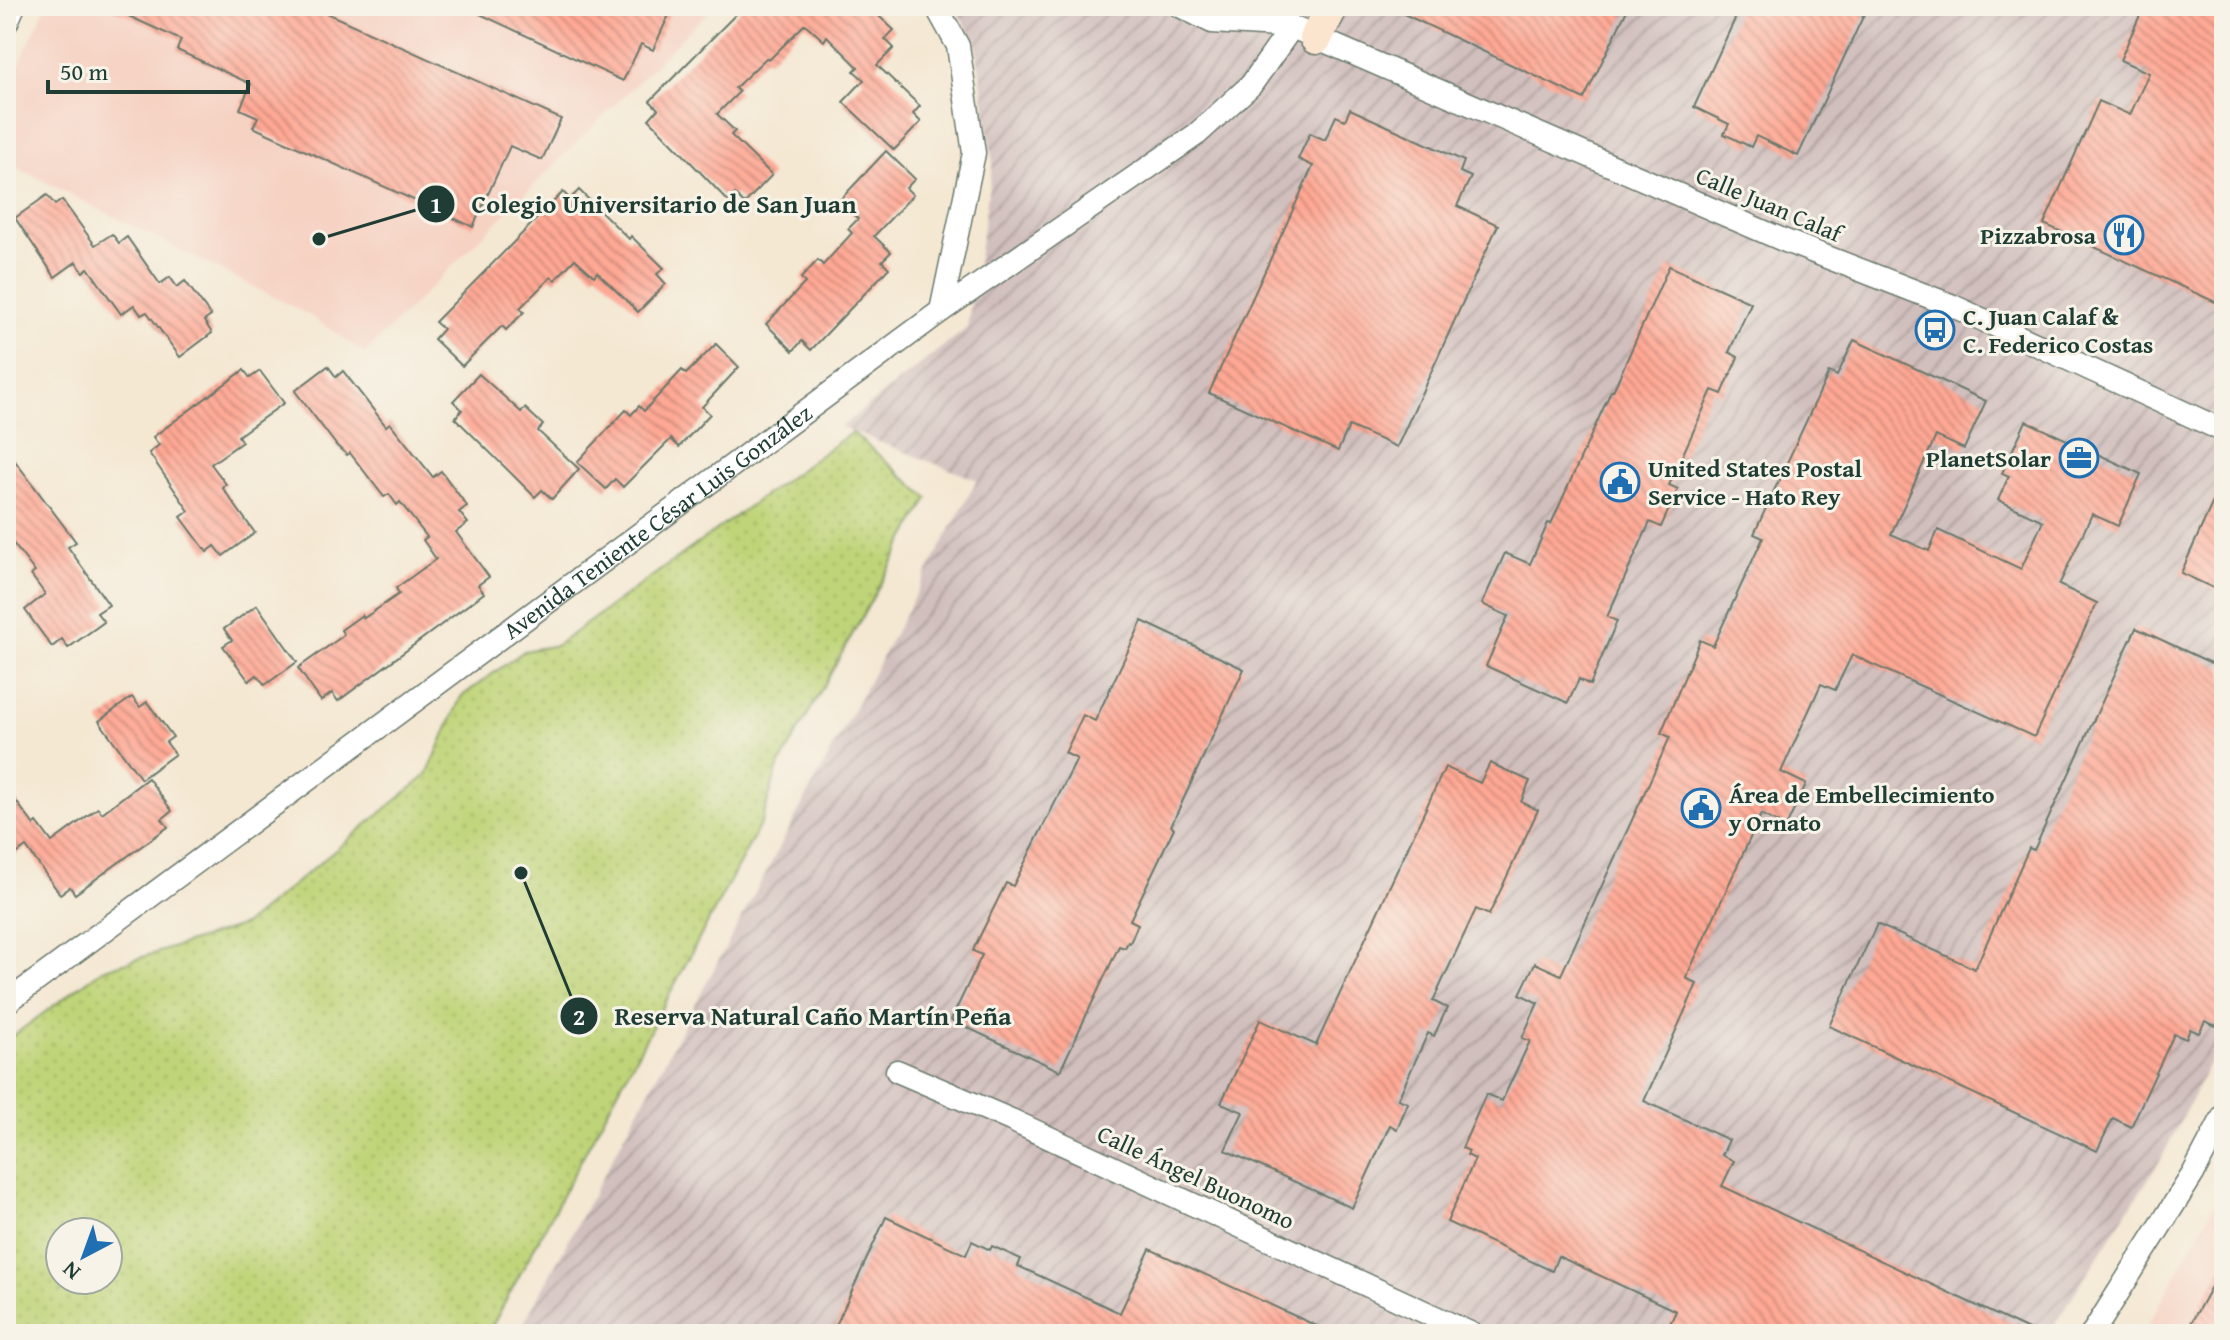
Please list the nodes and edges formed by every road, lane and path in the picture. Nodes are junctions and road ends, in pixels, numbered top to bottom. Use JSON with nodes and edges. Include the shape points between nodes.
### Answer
{"nodes":[{"id":1,"x":14,"y":6,"type":"edge"},
{"id":2,"x":936,"y":6,"type":"edge"},
{"id":3,"x":1180,"y":6,"type":"edge"},
{"id":4,"x":1267,"y":6,"type":"edge"},
{"id":5,"x":1332,"y":6,"type":"edge"},
{"id":6,"x":6,"y":24,"type":"edge"},
{"id":7,"x":1304,"y":32,"type":"junction"},
{"id":8,"x":941,"y":311,"type":"junction"},
{"id":9,"x":2224,"y":431,"type":"edge"},
{"id":10,"x":6,"y":1003,"type":"edge"},
{"id":11,"x":897,"y":1071,"type":"dead end"},
{"id":12,"x":2224,"y":1115,"type":"edge"},
{"id":13,"x":1472,"y":1334,"type":"edge"},
{"id":14,"x":2092,"y":1334,"type":"edge"}],
"edges":[{"from":1,"to":6,"type":"street"},
{"from":2,"to":8,"type":"street","via":[[958,46],[974,153]]},
{"from":3,"to":7,"type":"street","via":[[1212,22]]},
{"from":4,"to":7,"type":"street"},
{"from":5,"to":7,"type":"street","name":"Avenida Teniente César Luis González"},
{"from":7,"to":8,"type":"street","name":"Avenida Teniente César Luis González","via":[[1197,134]]},
{"from":7,"to":9,"type":"street","name":"Calle Juan Calaf","via":[[1783,240],[1953,306]]},
{"from":8,"to":10,"type":"street","name":"Avenida Teniente César Luis González"},
{"from":11,"to":13,"type":"street","name":"Calle Ángel Buonomo"},
{"from":12,"to":14,"type":"street"}]}
